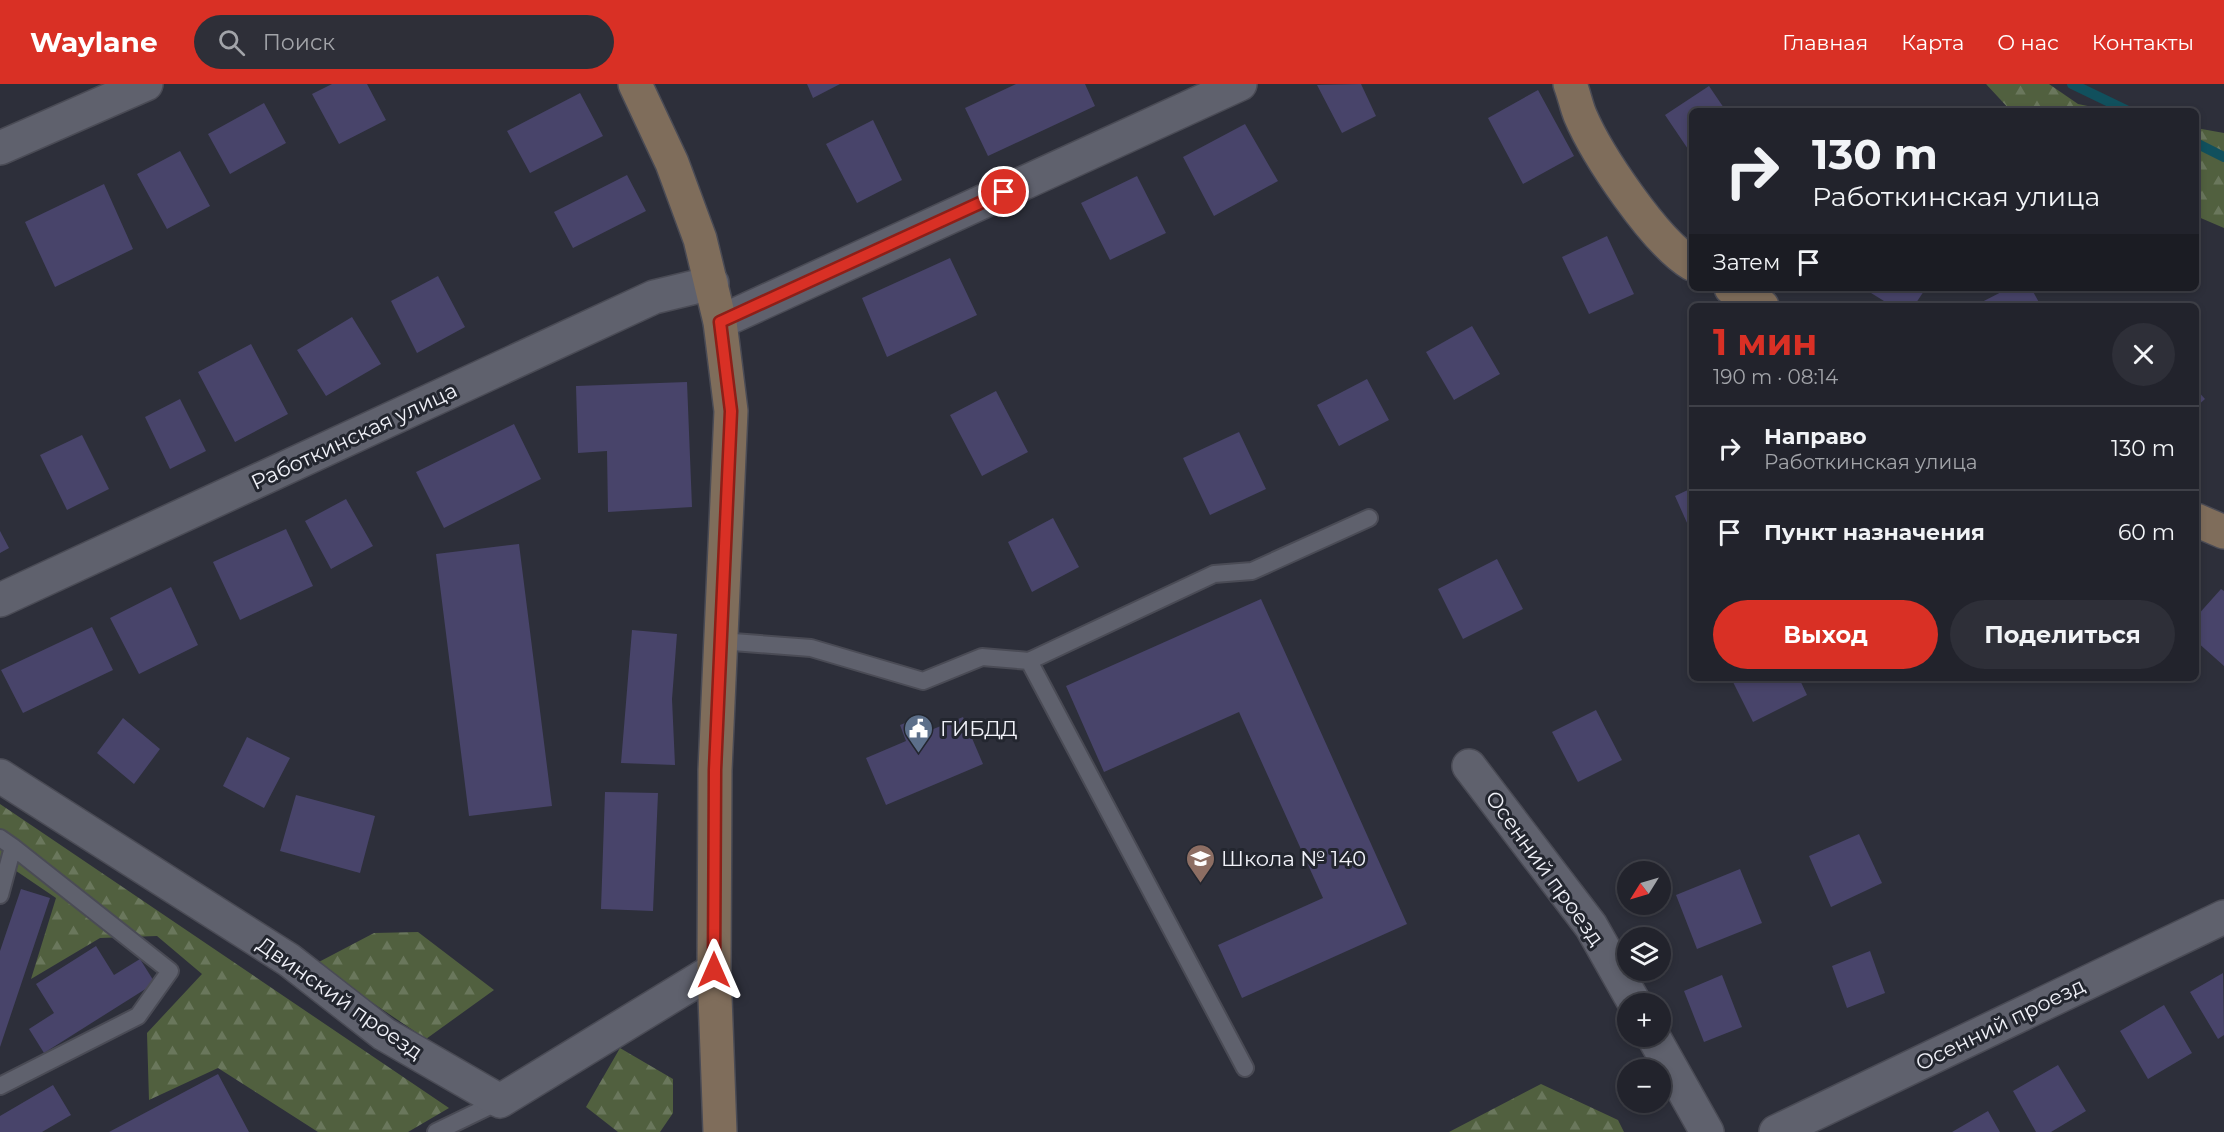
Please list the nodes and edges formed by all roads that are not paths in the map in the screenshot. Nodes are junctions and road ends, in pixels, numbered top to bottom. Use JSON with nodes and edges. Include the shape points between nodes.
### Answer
{"nodes":[{"id":1,"x":146,"y":84,"type":"edge"},
{"id":2,"x":635,"y":84,"type":"edge"},
{"id":3,"x":1240,"y":84,"type":"edge"},
{"id":4,"x":1570,"y":84,"type":"edge"},
{"id":5,"x":0,"y":148,"type":"edge"},
{"id":6,"x":1689,"y":261,"type":"edge"},
{"id":7,"x":712,"y":283,"type":"junction"},
{"id":8,"x":1736,"y":291,"type":"edge"},
{"id":9,"x":1757,"y":303,"type":"edge"},
{"id":10,"x":720,"y":322,"type":"junction"},
{"id":11,"x":1369,"y":518,"type":"dead end"},
{"id":12,"x":2199,"y":521,"type":"edge"},
{"id":13,"x":2224,"y":532,"type":"edge"},
{"id":14,"x":0,"y":600,"type":"edge"},
{"id":15,"x":720,"y":641,"type":"junction"},
{"id":16,"x":1029,"y":661,"type":"junction"},
{"id":17,"x":1469,"y":765,"type":"dead end"},
{"id":18,"x":0,"y":776,"type":"edge"},
{"id":19,"x":7,"y":842,"type":"edge"},
{"id":20,"x":0,"y":895,"type":"edge"},
{"id":21,"x":2224,"y":917,"type":"edge"},
{"id":22,"x":714,"y":970,"type":"junction"},
{"id":23,"x":1629,"y":993,"type":"edge"},
{"id":24,"x":1659,"y":1047,"type":"edge"},
{"id":25,"x":1245,"y":1068,"type":"dead end"},
{"id":26,"x":0,"y":1086,"type":"edge"},
{"id":27,"x":500,"y":1101,"type":"junction"},
{"id":28,"x":436,"y":1132,"type":"edge"},
{"id":29,"x":720,"y":1132,"type":"edge"},
{"id":30,"x":1707,"y":1132,"type":"edge"},
{"id":31,"x":1776,"y":1132,"type":"edge"}],
"edges":[{"from":1,"to":5,"type":"street"},
{"from":2,"to":7,"type":"street","via":[[672,163]]},
{"from":3,"to":10,"type":"street"},
{"from":4,"to":6,"type":"street","via":[[1581,116],[1614,174],[1648,221]]},
{"from":7,"to":10,"type":"street"},
{"from":7,"to":14,"type":"street","name":"Работкинская улица","via":[[654,297]]},
{"from":8,"to":9,"type":"street"},
{"from":10,"to":15,"type":"street","via":[[731,411]]},
{"from":11,"to":16,"type":"lane","via":[[1252,572],[1214,574]]},
{"from":12,"to":13,"type":"street"},
{"from":15,"to":16,"type":"lane","via":[[811,648],[923,681],[982,657]]},
{"from":15,"to":22,"type":"street"},
{"from":16,"to":25,"type":"lane"},
{"from":17,"to":23,"type":"street","name":"Осенний проезд","via":[[1591,926]]},
{"from":18,"to":27,"type":"street","name":"Двинский проезд","via":[[289,960],[384,1034]]},
{"from":19,"to":20,"type":"lane"},
{"from":19,"to":26,"type":"lane","via":[[170,971],[138,1016]]},
{"from":21,"to":31,"type":"street","name":"Осенний проезд"},
{"from":22,"to":27,"type":"street"},
{"from":22,"to":29,"type":"street"},
{"from":24,"to":30,"type":"street"},
{"from":27,"to":28,"type":"lane"}]}
